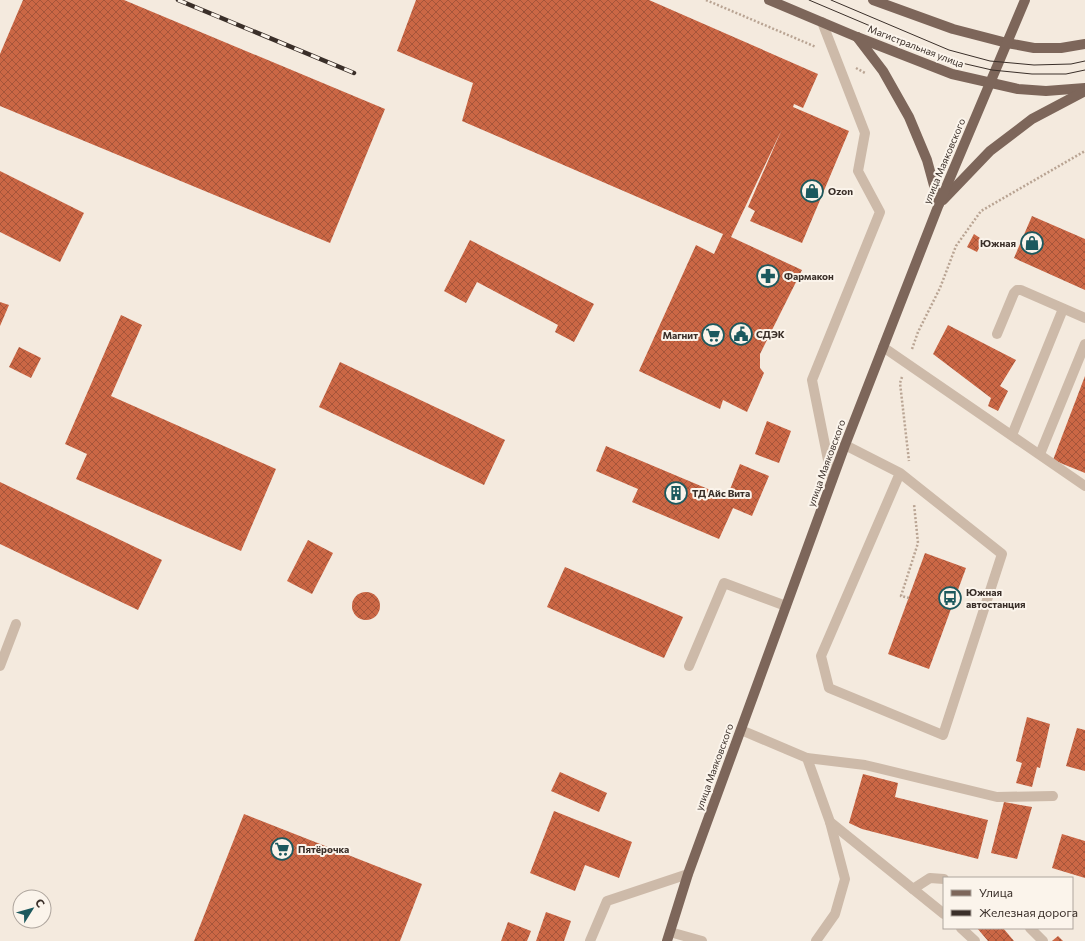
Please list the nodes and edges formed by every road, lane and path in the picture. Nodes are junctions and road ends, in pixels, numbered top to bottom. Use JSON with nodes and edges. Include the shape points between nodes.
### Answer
{"nodes":[{"id":1,"x":706,"y":0,"type":"edge"},
{"id":2,"x":769,"y":0,"type":"edge"},
{"id":3,"x":892,"y":0,"type":"edge"},
{"id":4,"x":1025,"y":0,"type":"edge"},
{"id":5,"x":877,"y":2,"type":"edge"},
{"id":6,"x":822,"y":22,"type":"junction"},
{"id":7,"x":857,"y":37,"type":"junction"},
{"id":8,"x":1007,"y":44,"type":"junction"},
{"id":9,"x":1085,"y":44,"type":"edge"},
{"id":10,"x":835,"y":56,"type":"junction"},
{"id":11,"x":871,"y":77,"type":"dead end"},
{"id":12,"x":990,"y":84,"type":"junction"},
{"id":13,"x":1085,"y":89,"type":"edge"},
{"id":14,"x":1085,"y":151,"type":"edge"},
{"id":15,"x":939,"y":204,"type":"junction"},
{"id":16,"x":1063,"y":309,"type":"junction"},
{"id":17,"x":1085,"y":318,"type":"edge"},
{"id":18,"x":997,"y":334,"type":"dead end"},
{"id":19,"x":1085,"y":344,"type":"edge"},
{"id":20,"x":883,"y":347,"type":"junction"},
{"id":21,"x":906,"y":363,"type":"junction"},
{"id":22,"x":1012,"y":435,"type":"junction"},
{"id":23,"x":845,"y":445,"type":"junction"},
{"id":24,"x":1040,"y":454,"type":"junction"},
{"id":25,"x":910,"y":467,"type":"dead end"},
{"id":26,"x":900,"y":473,"type":"junction"},
{"id":27,"x":832,"y":480,"type":"junction"},
{"id":28,"x":1085,"y":486,"type":"edge"},
{"id":29,"x":913,"y":497,"type":"dead end"},
{"id":30,"x":909,"y":598,"type":"dead end"},
{"id":31,"x":786,"y":606,"type":"junction"},
{"id":32,"x":16,"y":624,"type":"dead end"},
{"id":33,"x":0,"y":666,"type":"edge"},
{"id":34,"x":689,"y":666,"type":"dead end"},
{"id":35,"x":741,"y":730,"type":"junction"},
{"id":36,"x":807,"y":758,"type":"junction"},
{"id":37,"x":1053,"y":796,"type":"dead end"},
{"id":38,"x":830,"y":822,"type":"junction"},
{"id":39,"x":688,"y":874,"type":"junction"},
{"id":40,"x":943,"y":879,"type":"edge"},
{"id":41,"x":912,"y":889,"type":"junction"},
{"id":42,"x":943,"y":913,"type":"edge"},
{"id":43,"x":962,"y":929,"type":"edge"},
{"id":44,"x":1031,"y":929,"type":"edge"},
{"id":45,"x":668,"y":936,"type":"edge"},
{"id":46,"x":590,"y":941,"type":"edge"},
{"id":47,"x":702,"y":941,"type":"edge"},
{"id":48,"x":816,"y":941,"type":"edge"},
{"id":49,"x":975,"y":941,"type":"edge"},
{"id":50,"x":1043,"y":941,"type":"edge"}],
"edges":[{"from":1,"to":10,"type":"path"},
{"from":2,"to":6,"type":"main road","name":"Магистральная улица"},
{"from":3,"to":5,"type":"main road"},
{"from":4,"to":8,"type":"main road","name":"улица Маяковского"},
{"from":5,"to":8,"type":"main road","via":[[953,29]]},
{"from":6,"to":7,"type":"main road","name":"Магистральная улица"},
{"from":6,"to":10,"type":"lane"},
{"from":7,"to":12,"type":"main road","name":"Магистральная улица","via":[[952,74]]},
{"from":7,"to":15,"type":"main road","via":[[883,71],[909,117],[927,160]]},
{"from":8,"to":9,"type":"main road","via":[[1061,48]]},
{"from":8,"to":12,"type":"main road","name":"улица Маяковского"},
{"from":10,"to":11,"type":"path"},
{"from":10,"to":27,"type":"lane","via":[[865,133],[858,170],[880,212],[812,380]]},
{"from":12,"to":13,"type":"main road","name":"Магистральная улица","via":[[1046,91]]},
{"from":12,"to":15,"type":"main road","name":"улица Маяковского"},
{"from":13,"to":15,"type":"main road","via":[[1032,119],[990,151]]},
{"from":14,"to":21,"type":"path","via":[[981,212],[956,246]]},
{"from":15,"to":20,"type":"main road","name":"улица Маяковского"},
{"from":16,"to":17,"type":"lane"},
{"from":16,"to":18,"type":"lane","via":[[1017,290]]},
{"from":16,"to":22,"type":"lane"},
{"from":19,"to":24,"type":"lane"},
{"from":20,"to":21,"type":"lane"},
{"from":20,"to":23,"type":"main road","name":"улица Маяковского"},
{"from":21,"to":22,"type":"lane"},
{"from":21,"to":25,"type":"path","via":[[900,383]]},
{"from":22,"to":24,"type":"lane"},
{"from":23,"to":26,"type":"lane"},
{"from":23,"to":27,"type":"main road","name":"улица Маяковского"},
{"from":24,"to":28,"type":"lane"},
{"from":26,"to":26,"type":"lane","via":[[1002,554],[943,735],[829,688],[821,656]]},
{"from":27,"to":31,"type":"main road","name":"улица Маяковского"},
{"from":29,"to":30,"type":"path","via":[[918,543],[901,596]]},
{"from":31,"to":34,"type":"lane","via":[[724,582]]},
{"from":31,"to":35,"type":"main road","name":"улица Маяковского"},
{"from":32,"to":33,"type":"lane"},
{"from":35,"to":36,"type":"lane"},
{"from":35,"to":39,"type":"main road","name":"улица Маяковского"},
{"from":36,"to":37,"type":"lane","via":[[865,765],[997,796]]},
{"from":36,"to":38,"type":"lane"},
{"from":38,"to":41,"type":"lane"},
{"from":38,"to":48,"type":"lane","via":[[845,879],[835,914]]},
{"from":39,"to":45,"type":"main road","name":"улица Маяковского"},
{"from":39,"to":46,"type":"lane","via":[[607,901]]},
{"from":40,"to":41,"type":"lane","via":[[930,878]]},
{"from":41,"to":42,"type":"lane"},
{"from":43,"to":49,"type":"lane"},
{"from":44,"to":50,"type":"lane"},
{"from":45,"to":47,"type":"lane"}]}
